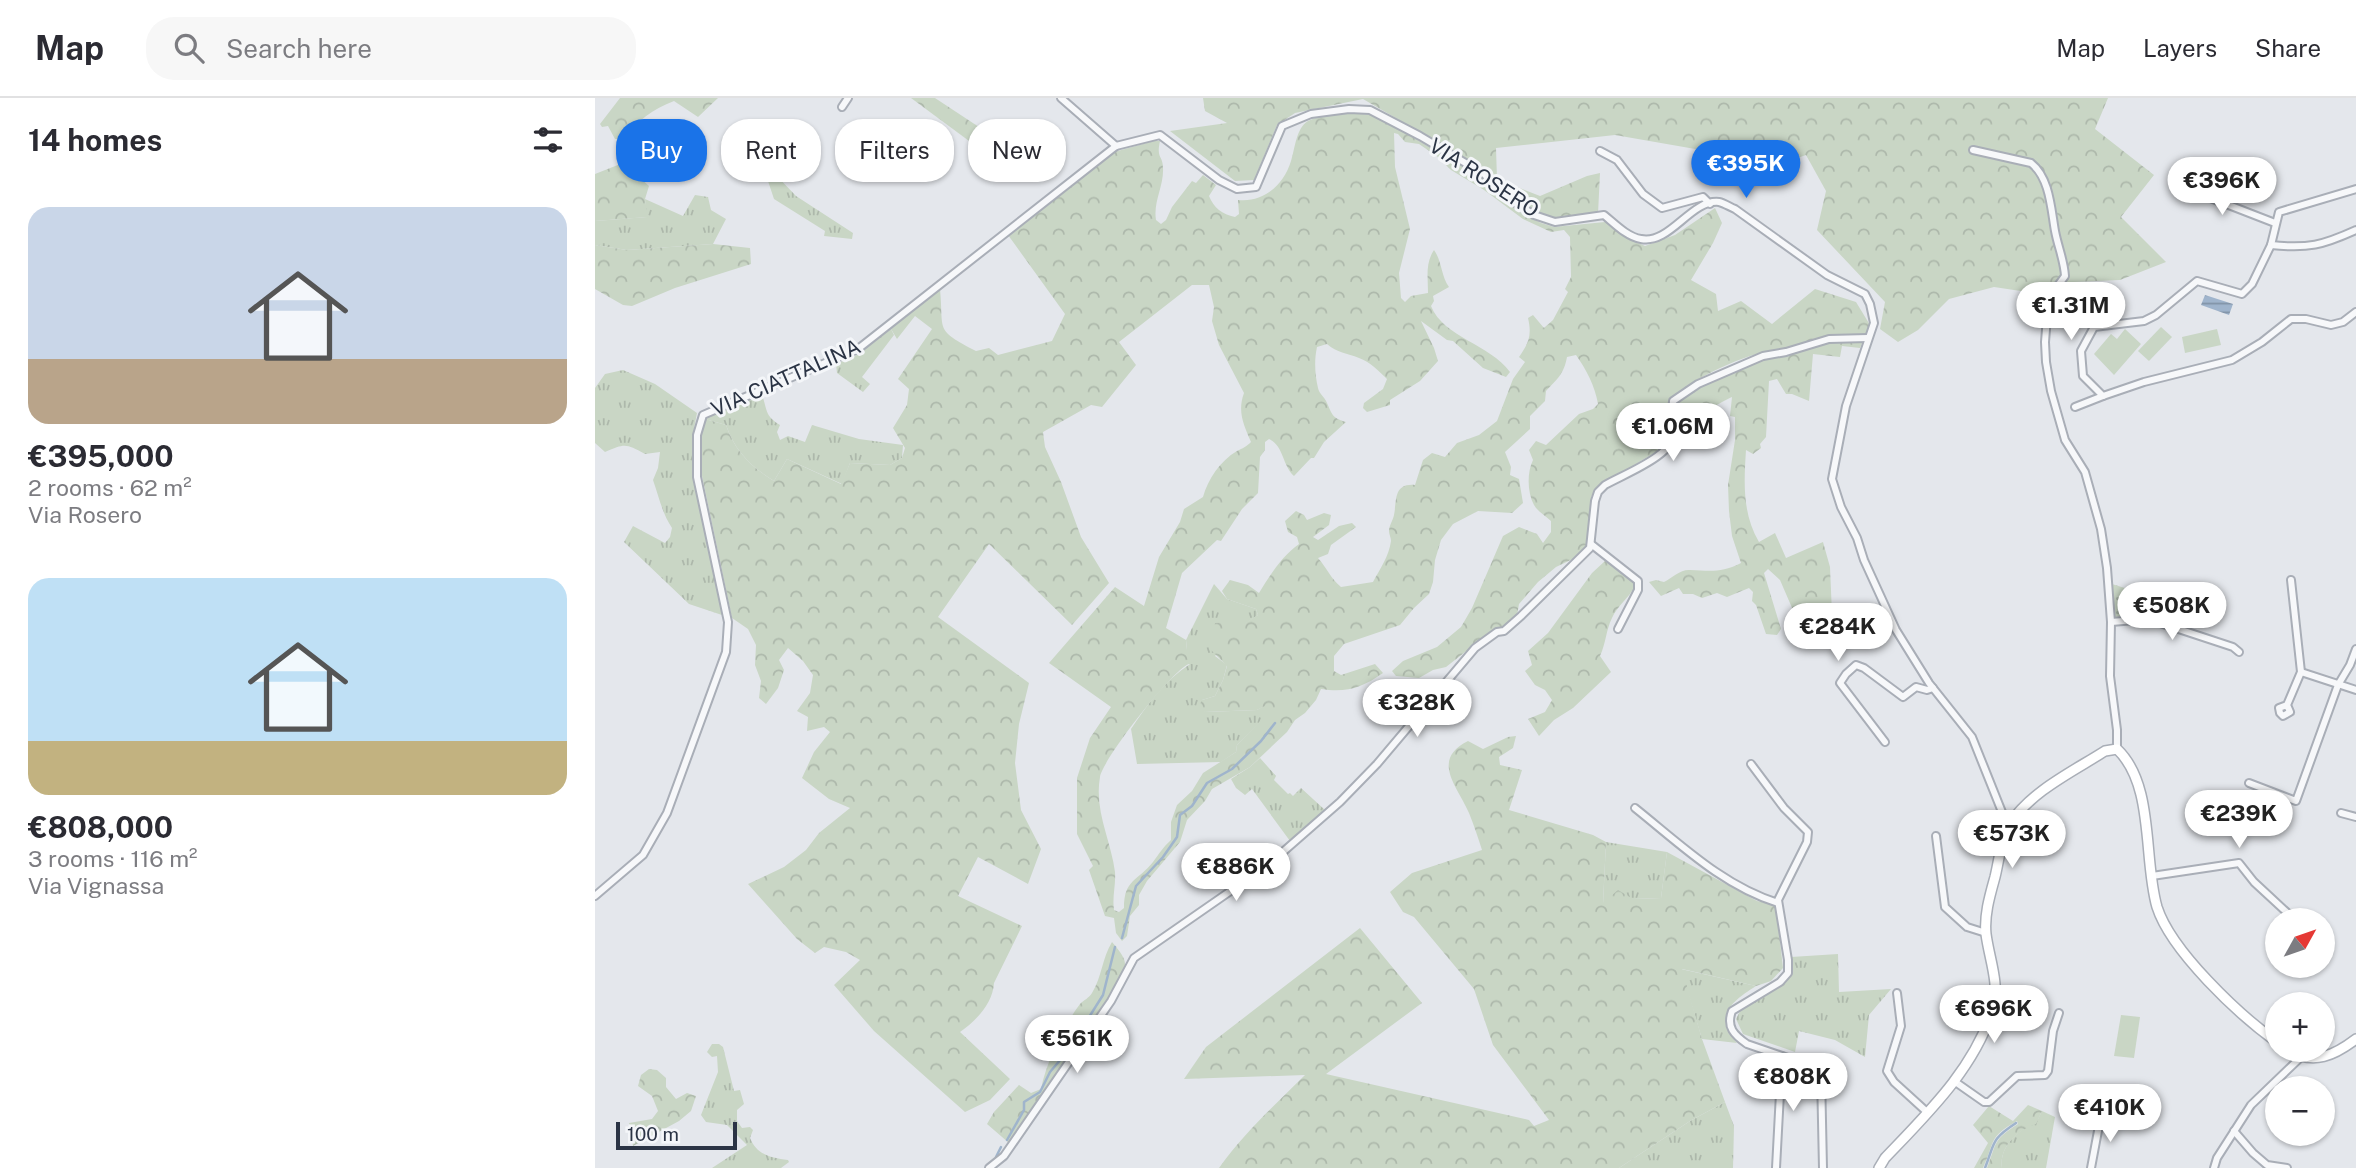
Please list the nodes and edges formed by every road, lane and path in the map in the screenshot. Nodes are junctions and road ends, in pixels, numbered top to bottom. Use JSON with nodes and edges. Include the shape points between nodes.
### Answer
{"nodes":[{"id":1,"x":848,"y":98,"type":"edge"},
{"id":2,"x":1061,"y":98,"type":"edge"},
{"id":3,"x":842,"y":107,"type":"dead end"},
{"id":4,"x":1117,"y":146,"type":"junction"},
{"id":5,"x":1973,"y":150,"type":"dead end"},
{"id":6,"x":1600,"y":151,"type":"dead end"},
{"id":7,"x":2177,"y":185,"type":"dead end"},
{"id":8,"x":2356,"y":188,"type":"edge"},
{"id":9,"x":1710,"y":204,"type":"junction"},
{"id":10,"x":2275,"y":223,"type":"junction"},
{"id":11,"x":2356,"y":230,"type":"edge"},
{"id":12,"x":2271,"y":245,"type":"junction"},
{"id":13,"x":2356,"y":312,"type":"edge"},
{"id":14,"x":1868,"y":338,"type":"junction"},
{"id":15,"x":2103,"y":396,"type":"junction"},
{"id":16,"x":2075,"y":407,"type":"dead end"},
{"id":17,"x":2067,"y":411,"type":"dead end"},
{"id":18,"x":2058,"y":414,"type":"junction"},
{"id":19,"x":1591,"y":544,"type":"junction"},
{"id":20,"x":2291,"y":580,"type":"dead end"},
{"id":21,"x":2111,"y":622,"type":"junction"},
{"id":22,"x":1618,"y":629,"type":"dead end"},
{"id":23,"x":2356,"y":649,"type":"edge"},
{"id":24,"x":2239,"y":652,"type":"dead end"},
{"id":25,"x":2301,"y":672,"type":"junction"},
{"id":26,"x":2338,"y":685,"type":"junction"},
{"id":27,"x":1933,"y":688,"type":"junction"},
{"id":28,"x":2356,"y":690,"type":"edge"},
{"id":29,"x":2287,"y":705,"type":"dead end"},
{"id":30,"x":1885,"y":742,"type":"dead end"},
{"id":31,"x":2117,"y":749,"type":"junction"},
{"id":32,"x":1751,"y":764,"type":"dead end"},
{"id":33,"x":2249,"y":783,"type":"dead end"},
{"id":34,"x":1635,"y":808,"type":"dead end"},
{"id":35,"x":2341,"y":813,"type":"dead end"},
{"id":36,"x":2356,"y":817,"type":"edge"},
{"id":37,"x":2008,"y":827,"type":"junction"},
{"id":38,"x":1936,"y":836,"type":"dead end"},
{"id":39,"x":2152,"y":876,"type":"junction"},
{"id":40,"x":595,"y":897,"type":"edge"},
{"id":41,"x":1778,"y":903,"type":"junction"},
{"id":42,"x":2282,"y":908,"type":"edge"},
{"id":43,"x":1986,"y":933,"type":"junction"},
{"id":44,"x":1897,"y":993,"type":"dead end"},
{"id":45,"x":2059,"y":1013,"type":"dead end"},
{"id":46,"x":2265,"y":1033,"type":"edge"},
{"id":47,"x":2356,"y":1039,"type":"edge"},
{"id":48,"x":2335,"y":1052,"type":"edge"},
{"id":49,"x":1782,"y":1056,"type":"junction"},
{"id":50,"x":2296,"y":1062,"type":"edge"},
{"id":51,"x":1954,"y":1081,"type":"junction"},
{"id":52,"x":1928,"y":1113,"type":"junction"},
{"id":53,"x":2101,"y":1115,"type":"dead end"},
{"id":54,"x":2234,"y":1131,"type":"junction"},
{"id":55,"x":989,"y":1168,"type":"edge"},
{"id":56,"x":1776,"y":1168,"type":"edge"},
{"id":57,"x":1823,"y":1168,"type":"edge"},
{"id":58,"x":1879,"y":1168,"type":"edge"},
{"id":59,"x":2091,"y":1168,"type":"edge"},
{"id":60,"x":2214,"y":1168,"type":"edge"},
{"id":61,"x":2287,"y":1168,"type":"edge"}],
"edges":[{"from":1,"to":3,"type":"street"},
{"from":2,"to":4,"type":"street"},
{"from":4,"to":9,"type":"street","name":"VIA ROSERO","via":[[1160,135],[1219,180],[1237,189],[1256,187],[1283,126],[1311,114],[1370,110],[1484,174],[1534,215],[1555,222],[1604,215],[1642,240],[1659,237]]},
{"from":4,"to":40,"type":"street","name":"VIA CIATTALINA","via":[[858,349],[703,415],[697,435],[697,477],[728,622],[726,652],[667,813],[643,855]]},
{"from":5,"to":18,"type":"street","via":[[2022,159],[2039,169],[2043,179],[2065,276],[2048,304],[2045,342]]},
{"from":6,"to":9,"type":"street","via":[[1617,160],[1643,194],[1662,208],[1703,197]]},
{"from":7,"to":10,"type":"street"},
{"from":8,"to":10,"type":"street","via":[[2279,212]]},
{"from":9,"to":14,"type":"street","via":[[1718,202],[1735,209],[1828,275],[1865,294],[1874,323]]},
{"from":10,"to":12,"type":"street"},
{"from":11,"to":12,"type":"street","via":[[2327,243],[2299,248]]},
{"from":12,"to":15,"type":"street","via":[[2252,284],[2242,294],[2197,281],[2156,316],[2094,327],[2081,351],[2083,376]]},
{"from":13,"to":15,"type":"street","via":[[2331,325],[2291,319],[2232,360]]},
{"from":14,"to":19,"type":"street","via":[[1829,339],[1763,355],[1682,393],[1673,401],[1676,430],[1665,452],[1598,492]]},
{"from":14,"to":27,"type":"street","via":[[1846,405],[1832,479],[1896,630]]},
{"from":15,"to":16,"type":"street"},
{"from":17,"to":18,"type":"street"},
{"from":18,"to":21,"type":"street","via":[[2065,440],[2091,487],[2107,568]]},
{"from":19,"to":22,"type":"street","via":[[1638,581]]},
{"from":19,"to":55,"type":"street","via":[[1521,616],[1475,648],[1340,802],[1268,865],[1135,958],[1111,1001],[1004,1156]]},
{"from":20,"to":25,"type":"street"},
{"from":21,"to":24,"type":"street","via":[[2148,620]]},
{"from":21,"to":31,"type":"street","via":[[2110,676]]},
{"from":23,"to":26,"type":"street"},
{"from":25,"to":26,"type":"street"},
{"from":25,"to":29,"type":"street"},
{"from":26,"to":28,"type":"street"},
{"from":26,"to":33,"type":"street","via":[[2296,801]]},
{"from":27,"to":30,"type":"street","via":[[1916,687],[1902,697],[1864,668],[1856,665],[1846,674],[1840,684]]},
{"from":27,"to":37,"type":"street","via":[[1972,737]]},
{"from":31,"to":37,"type":"street","via":[[2105,751],[2036,795]]},
{"from":31,"to":39,"type":"street","via":[[2131,766],[2141,796]]},
{"from":32,"to":41,"type":"street","via":[[1808,832]]},
{"from":34,"to":41,"type":"street","via":[[1715,873]]},
{"from":35,"to":36,"type":"street"},
{"from":37,"to":43,"type":"street","via":[[1988,906]]},
{"from":38,"to":43,"type":"street","via":[[1945,907],[1967,927]]},
{"from":39,"to":42,"type":"street","via":[[2239,863]]},
{"from":39,"to":46,"type":"street","via":[[2158,908],[2170,934],[2217,991]]},
{"from":41,"to":49,"type":"street","via":[[1788,973],[1738,1005],[1730,1017],[1731,1029],[1747,1044]]},
{"from":43,"to":51,"type":"street","via":[[1994,1005]]},
{"from":44,"to":52,"type":"street","via":[[1901,1026],[1887,1071]]},
{"from":45,"to":51,"type":"street","via":[[2045,1075],[2017,1076],[1989,1102]]},
{"from":47,"to":48,"type":"street"},
{"from":49,"to":56,"type":"street"},
{"from":49,"to":57,"type":"street","via":[[1821,1074]]},
{"from":50,"to":54,"type":"street","via":[[2251,1105]]},
{"from":51,"to":52,"type":"street"},
{"from":52,"to":58,"type":"street"},
{"from":53,"to":59,"type":"street"},
{"from":54,"to":60,"type":"street"},
{"from":54,"to":61,"type":"street","via":[[2267,1165]]}]}
